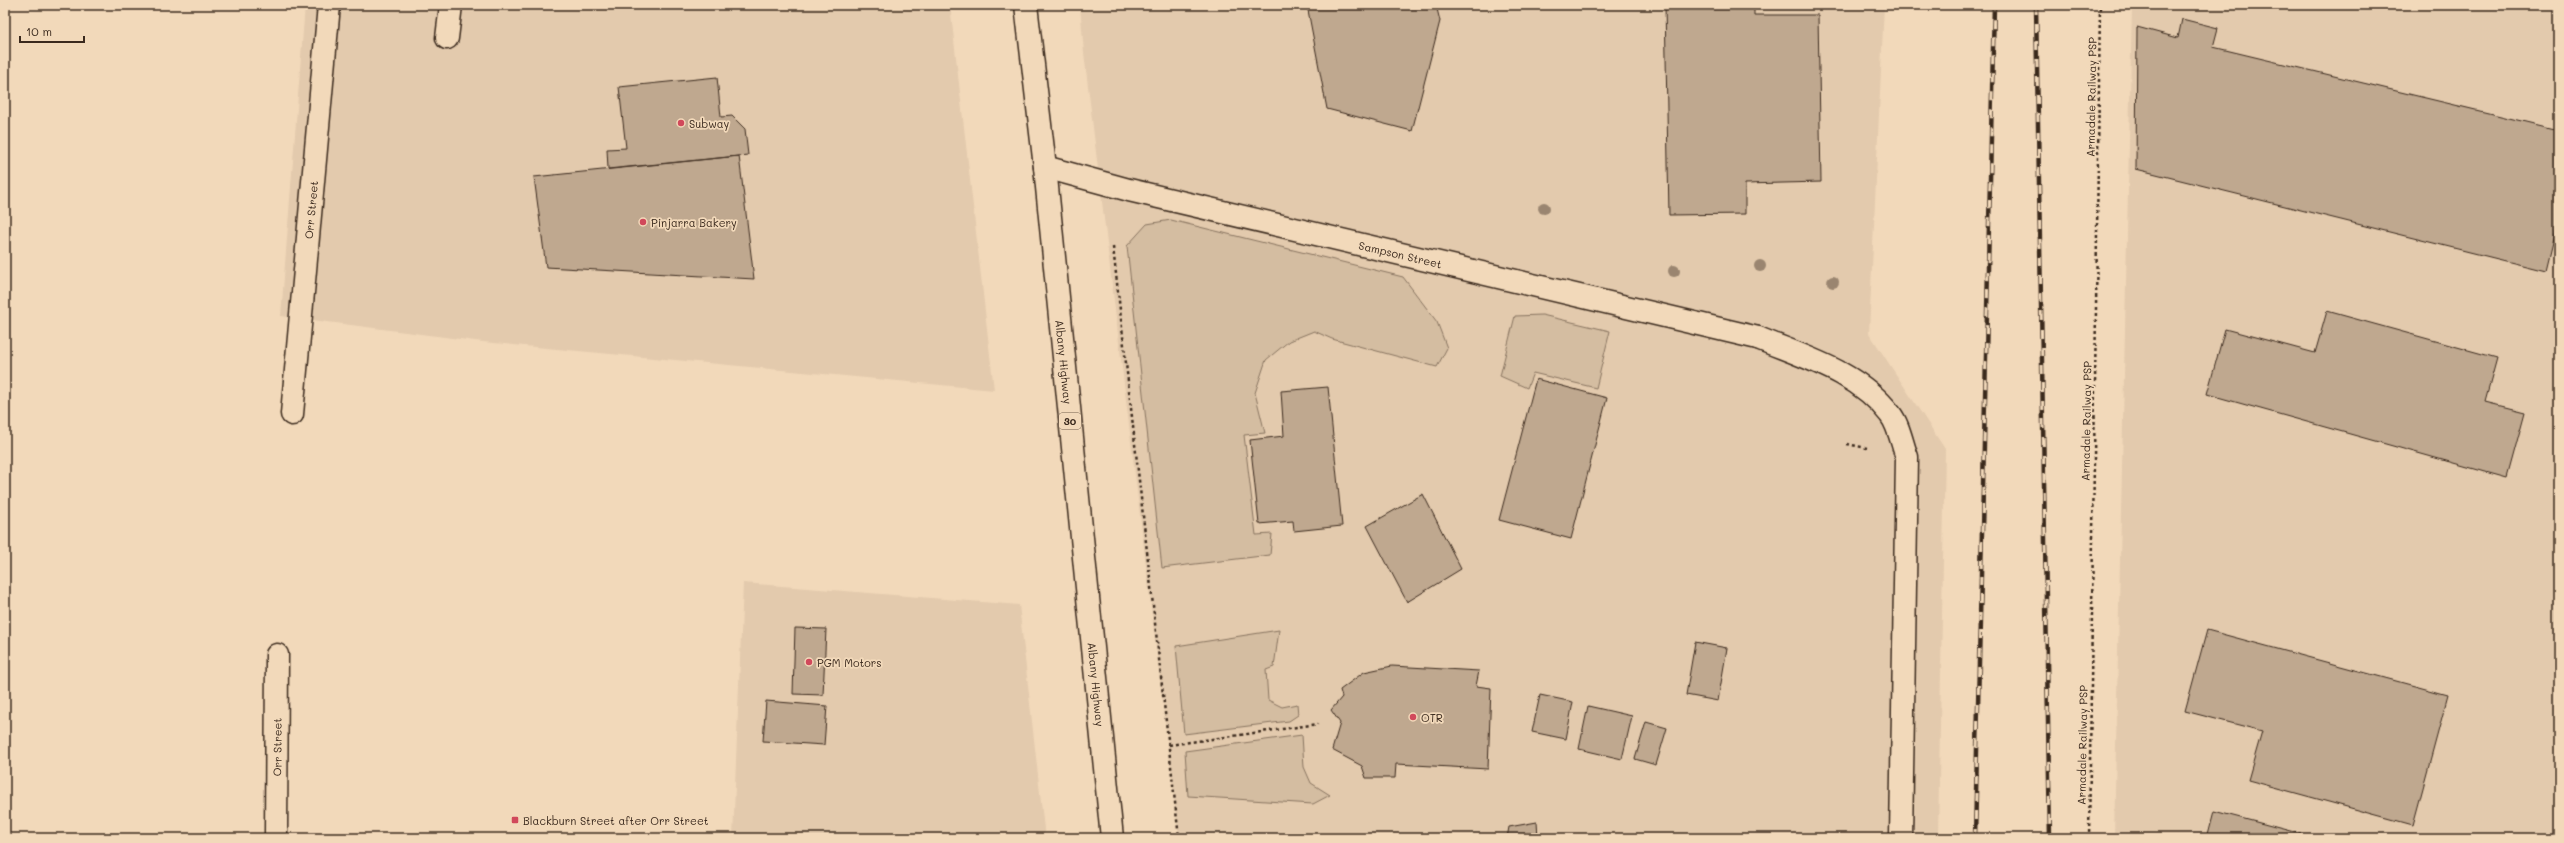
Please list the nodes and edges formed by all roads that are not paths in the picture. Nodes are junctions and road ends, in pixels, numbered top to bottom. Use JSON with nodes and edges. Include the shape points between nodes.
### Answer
{"nodes":[{"id":1,"x":329,"y":5,"type":"edge"},
{"id":2,"x":451,"y":5,"type":"edge"},
{"id":3,"x":1026,"y":5,"type":"edge"},
{"id":4,"x":447,"y":38,"type":"dead end"},
{"id":5,"x":1045,"y":167,"type":"junction"},
{"id":6,"x":292,"y":414,"type":"dead end"},
{"id":7,"x":277,"y":655,"type":"dead end"},
{"id":8,"x":276,"y":838,"type":"edge"},
{"id":9,"x":1112,"y":838,"type":"edge"},
{"id":10,"x":1901,"y":838,"type":"edge"}],
"edges":[{"from":1,"to":6,"type":"main road","name":"Orr Street"},
{"from":2,"to":4,"type":"main road"},
{"from":3,"to":5,"type":"main road","name":"Albany Highway","number":"30"},
{"from":5,"to":9,"type":"main road","name":"Albany Highway","number":"30"},
{"from":5,"to":10,"type":"main road","name":"Sampson Street","via":[[1129,190],[1758,338],[1836,370],[1861,384],[1891,415],[1907,457]]},
{"from":7,"to":8,"type":"main road","name":"Orr Street"}]}
